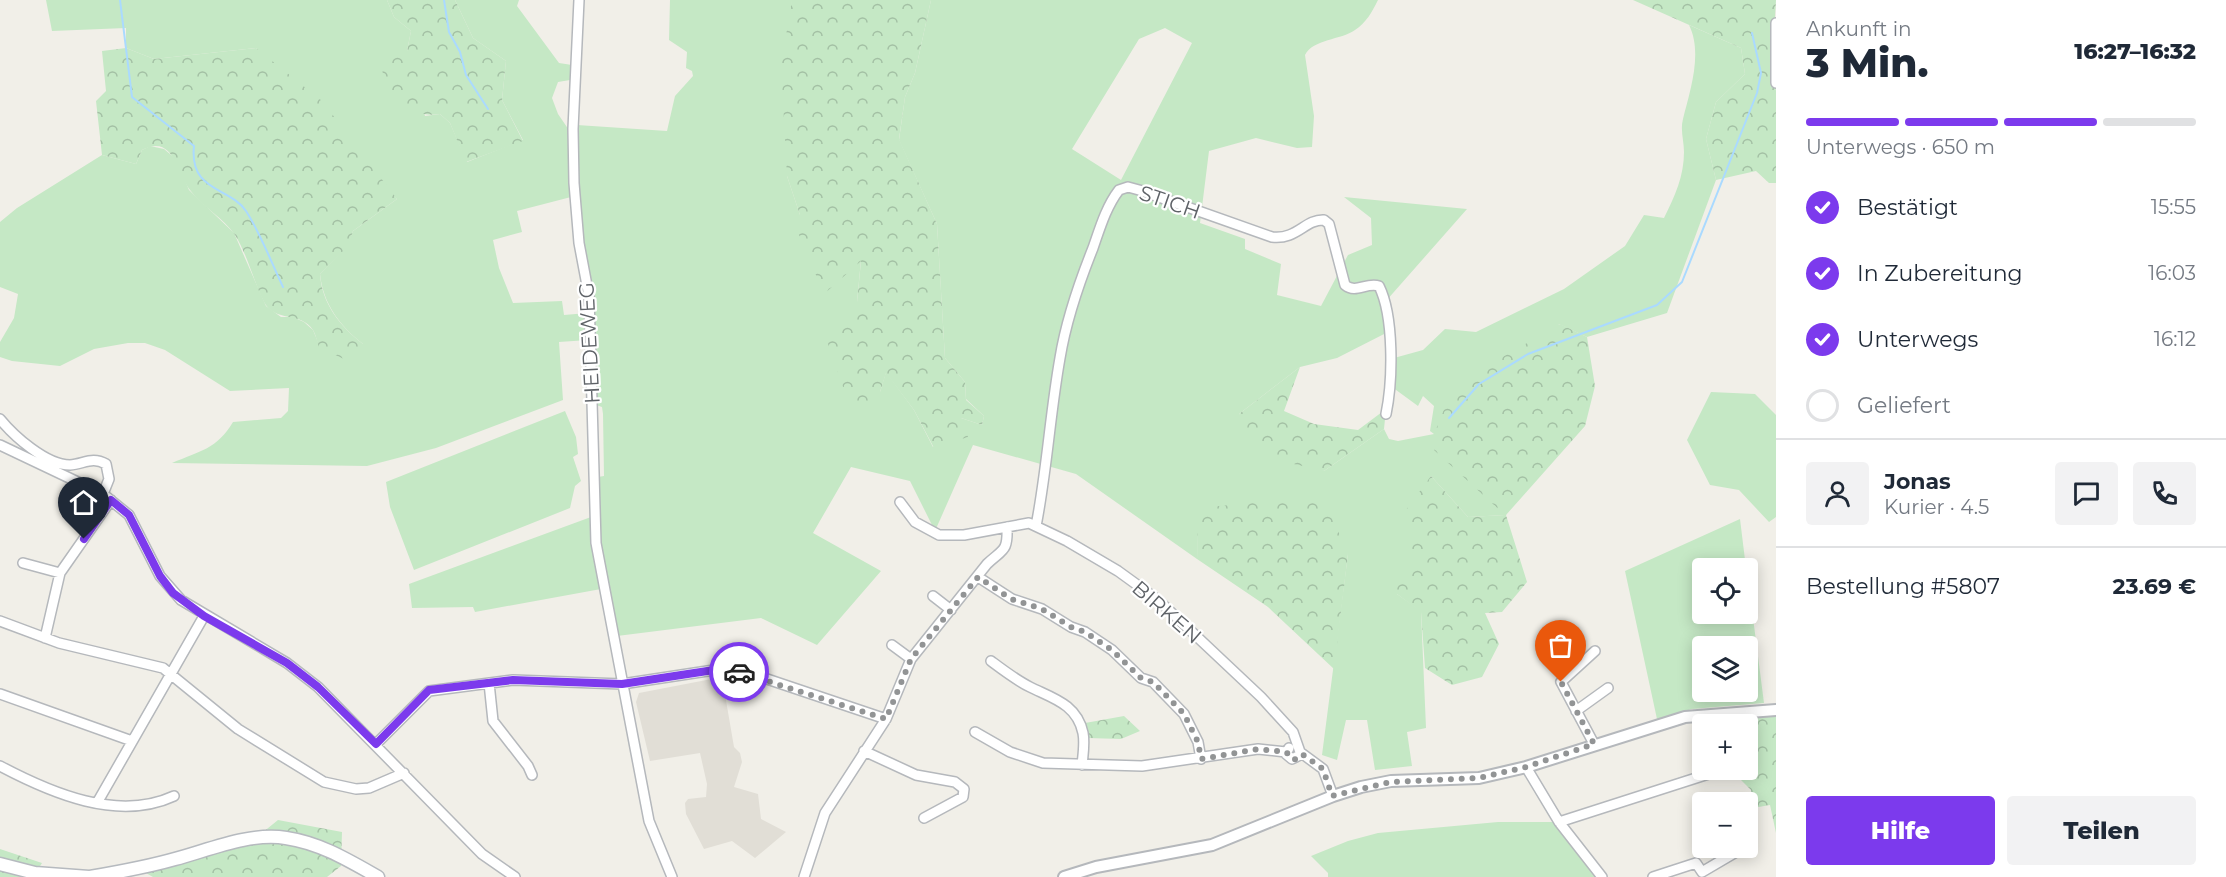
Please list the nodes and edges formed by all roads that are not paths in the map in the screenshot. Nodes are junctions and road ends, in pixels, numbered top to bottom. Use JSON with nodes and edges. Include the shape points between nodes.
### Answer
{"nodes":[{"id":1,"x":579,"y":0,"type":"edge"},
{"id":2,"x":1776,"y":23,"type":"edge"},
{"id":3,"x":1776,"y":84,"type":"edge"},
{"id":4,"x":1386,"y":414,"type":"dead end"},
{"id":5,"x":0,"y":419,"type":"edge"},
{"id":6,"x":0,"y":446,"type":"edge"},
{"id":7,"x":107,"y":497,"type":"junction"},
{"id":8,"x":900,"y":502,"type":"dead end"},
{"id":9,"x":1036,"y":526,"type":"junction"},
{"id":10,"x":1007,"y":527,"type":"junction"},
{"id":11,"x":23,"y":563,"type":"dead end"},
{"id":12,"x":60,"y":573,"type":"junction"},
{"id":13,"x":978,"y":577,"type":"junction"},
{"id":14,"x":933,"y":596,"type":"dead end"},
{"id":15,"x":951,"y":610,"type":"junction"},
{"id":16,"x":204,"y":616,"type":"junction"},
{"id":17,"x":0,"y":621,"type":"edge"},
{"id":18,"x":45,"y":638,"type":"junction"},
{"id":19,"x":892,"y":645,"type":"dead end"},
{"id":20,"x":1595,"y":651,"type":"dead end"},
{"id":21,"x":911,"y":659,"type":"junction"},
{"id":22,"x":991,"y":661,"type":"dead end"},
{"id":23,"x":170,"y":672,"type":"junction"},
{"id":24,"x":489,"y":683,"type":"junction"},
{"id":25,"x":622,"y":684,"type":"junction"},
{"id":26,"x":1608,"y":688,"type":"dead end"},
{"id":27,"x":0,"y":694,"type":"edge"},
{"id":28,"x":1776,"y":710,"type":"edge"},
{"id":29,"x":1576,"y":711,"type":"junction"},
{"id":30,"x":886,"y":719,"type":"junction"},
{"id":31,"x":975,"y":732,"type":"dead end"},
{"id":32,"x":132,"y":741,"type":"junction"},
{"id":33,"x":376,"y":744,"type":"junction"},
{"id":34,"x":1594,"y":744,"type":"junction"},
{"id":35,"x":1295,"y":745,"type":"junction"},
{"id":36,"x":864,"y":750,"type":"junction"},
{"id":37,"x":1286,"y":752,"type":"junction"},
{"id":38,"x":1302,"y":754,"type":"junction"},
{"id":39,"x":1201,"y":759,"type":"junction"},
{"id":40,"x":1082,"y":765,"type":"junction"},
{"id":41,"x":0,"y":766,"type":"edge"},
{"id":42,"x":1526,"y":767,"type":"junction"},
{"id":43,"x":404,"y":773,"type":"junction"},
{"id":44,"x":532,"y":775,"type":"dead end"},
{"id":45,"x":1692,"y":779,"type":"edge"},
{"id":46,"x":174,"y":796,"type":"dead end"},
{"id":47,"x":1332,"y":796,"type":"junction"},
{"id":48,"x":97,"y":803,"type":"junction"},
{"id":49,"x":924,"y":818,"type":"dead end"},
{"id":50,"x":1559,"y":822,"type":"junction"},
{"id":51,"x":1727,"y":858,"type":"edge"},
{"id":52,"x":0,"y":864,"type":"edge"},
{"id":53,"x":1703,"y":875,"type":"edge"},
{"id":54,"x":90,"y":877,"type":"edge"},
{"id":55,"x":378,"y":877,"type":"edge"},
{"id":56,"x":515,"y":877,"type":"edge"},
{"id":57,"x":672,"y":877,"type":"edge"},
{"id":58,"x":804,"y":877,"type":"edge"},
{"id":59,"x":1064,"y":877,"type":"edge"},
{"id":60,"x":1602,"y":877,"type":"edge"},
{"id":61,"x":1653,"y":877,"type":"edge"}],
"edges":[{"from":1,"to":25,"type":"street","name":"HEIDEWEG","via":[[573,129],[575,216],[589,296],[596,543]]},
{"from":2,"to":3,"type":"street"},
{"from":4,"to":9,"type":"street","name":"STICH","via":[[1390,351],[1386,301],[1373,284],[1355,290],[1345,285],[1329,225],[1324,220],[1316,219],[1290,237],[1272,237],[1128,187],[1119,190],[1109,205],[1065,333]]},
{"from":5,"to":7,"type":"street","via":[[16,436],[52,460],[69,465],[91,459],[106,464]]},
{"from":6,"to":7,"type":"street"},
{"from":7,"to":12,"type":"street"},
{"from":7,"to":16,"type":"street","via":[[129,515],[166,584]]},
{"from":8,"to":10,"type":"street","via":[[915,522],[939,535]]},
{"from":9,"to":10,"type":"street","via":[[1022,523]]},
{"from":9,"to":35,"type":"street","name":"BIRKEN","via":[[1096,558],[1158,600],[1261,697],[1293,732]]},
{"from":10,"to":13,"type":"street","via":[[1006,549]]},
{"from":11,"to":12,"type":"street"},
{"from":12,"to":18,"type":"street"},
{"from":13,"to":15,"type":"street"},
{"from":13,"to":39,"type":"street","via":[[1011,599],[1042,609],[1085,632],[1112,650],[1141,678],[1153,682],[1184,714],[1198,742]]},
{"from":14,"to":15,"type":"street"},
{"from":15,"to":21,"type":"street"},
{"from":16,"to":23,"type":"street"},
{"from":16,"to":33,"type":"street","via":[[287,663],[318,687]]},
{"from":17,"to":18,"type":"street"},
{"from":18,"to":23,"type":"street"},
{"from":19,"to":21,"type":"street"},
{"from":20,"to":29,"type":"street","via":[[1561,682]]},
{"from":21,"to":30,"type":"street"},
{"from":22,"to":40,"type":"street","via":[[1031,688],[1068,706],[1084,734]]},
{"from":23,"to":32,"type":"street"},
{"from":23,"to":43,"type":"street","via":[[238,729],[324,782],[369,788]]},
{"from":24,"to":25,"type":"street","via":[[513,680]]},
{"from":24,"to":33,"type":"street","via":[[429,690]]},
{"from":24,"to":44,"type":"street","via":[[493,721]]},
{"from":25,"to":30,"type":"street","via":[[714,670],[733,671]]},
{"from":25,"to":57,"type":"street","name":"HEIDEWEG","via":[[649,821]]},
{"from":26,"to":29,"type":"street"},
{"from":27,"to":32,"type":"street"},
{"from":28,"to":34,"type":"street","via":[[1685,717]]},
{"from":29,"to":34,"type":"street"},
{"from":30,"to":36,"type":"street"},
{"from":31,"to":40,"type":"street","via":[[1026,759]]},
{"from":32,"to":48,"type":"street"},
{"from":33,"to":43,"type":"street"},
{"from":34,"to":42,"type":"street"},
{"from":35,"to":37,"type":"street"},
{"from":35,"to":38,"type":"street","name":"BIRKEN"},
{"from":36,"to":49,"type":"street","via":[[916,775],[954,782],[964,789],[963,797]]},
{"from":36,"to":58,"type":"street","via":[[825,813]]},
{"from":37,"to":38,"type":"street","via":[[1294,760]]},
{"from":37,"to":39,"type":"street","via":[[1258,749]]},
{"from":38,"to":47,"type":"street","name":"BIRKEN","via":[[1323,769]]},
{"from":39,"to":40,"type":"street","via":[[1142,766]]},
{"from":41,"to":48,"type":"street","via":[[42,788]]},
{"from":42,"to":47,"type":"street","via":[[1479,778],[1391,782]]},
{"from":42,"to":50,"type":"street"},
{"from":43,"to":56,"type":"street","via":[[482,854]]},
{"from":45,"to":50,"type":"street"},
{"from":46,"to":48,"type":"street","via":[[157,804]]},
{"from":47,"to":59,"type":"street","via":[[1212,845],[1096,867]]},
{"from":50,"to":60,"type":"street"},
{"from":51,"to":53,"type":"street"},
{"from":52,"to":54,"type":"main road","via":[[35,873]]},
{"from":53,"to":61,"type":"street","via":[[1696,863]]},
{"from":54,"to":55,"type":"main road","via":[[257,837],[311,843]]}]}
